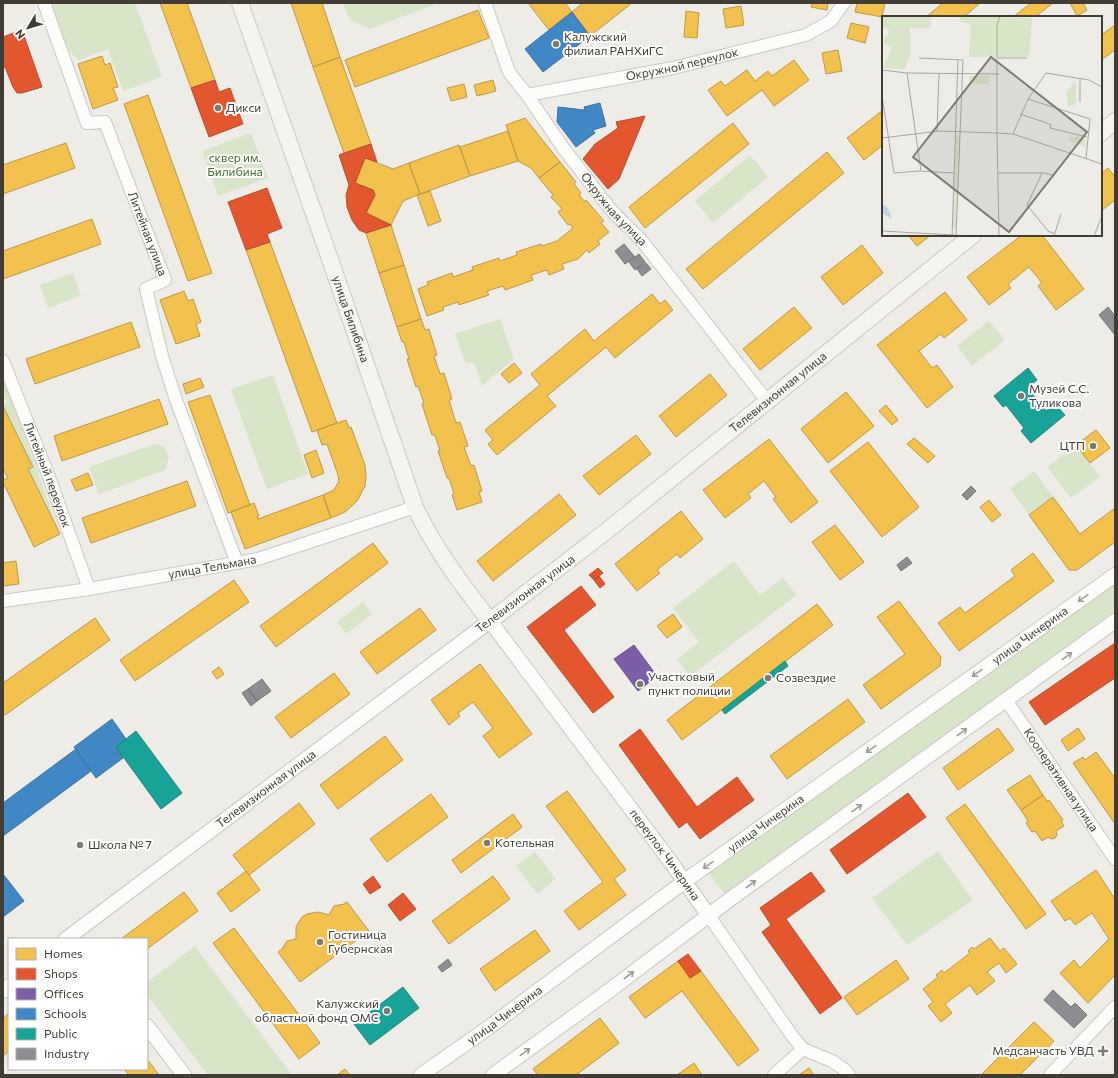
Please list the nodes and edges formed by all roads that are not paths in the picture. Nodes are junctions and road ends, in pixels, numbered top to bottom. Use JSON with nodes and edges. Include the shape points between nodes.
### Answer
{"nodes":[{"id":1,"x":44,"y":3,"type":"edge"},
{"id":2,"x":240,"y":3,"type":"edge"},
{"id":3,"x":485,"y":3,"type":"edge"},
{"id":4,"x":844,"y":3,"type":"edge"},
{"id":5,"x":527,"y":95,"type":"junction"},
{"id":6,"x":1115,"y":121,"type":"edge"},
{"id":7,"x":1102,"y":131,"type":"edge"},
{"id":8,"x":972,"y":236,"type":"edge"},
{"id":9,"x":3,"y":361,"type":"edge"},
{"id":10,"x":767,"y":401,"type":"junction"},
{"id":11,"x":415,"y":507,"type":"junction"},
{"id":12,"x":237,"y":563,"type":"junction"},
{"id":13,"x":1115,"y":575,"type":"edge"},
{"id":14,"x":89,"y":589,"type":"junction"},
{"id":15,"x":3,"y":601,"type":"edge"},
{"id":16,"x":490,"y":621,"type":"junction"},
{"id":17,"x":1115,"y":621,"type":"edge"},
{"id":18,"x":1006,"y":700,"type":"junction"},
{"id":19,"x":1115,"y":860,"type":"edge"},
{"id":20,"x":685,"y":882,"type":"junction"},
{"id":21,"x":709,"y":916,"type":"junction"},
{"id":22,"x":74,"y":936,"type":"edge"},
{"id":23,"x":1115,"y":1007,"type":"edge"},
{"id":24,"x":148,"y":1027,"type":"edge"},
{"id":25,"x":803,"y":1049,"type":"junction"},
{"id":26,"x":184,"y":1075,"type":"edge"},
{"id":27,"x":421,"y":1075,"type":"edge"},
{"id":28,"x":493,"y":1075,"type":"edge"},
{"id":29,"x":774,"y":1075,"type":"edge"},
{"id":30,"x":849,"y":1075,"type":"edge"},
{"id":31,"x":1050,"y":1075,"type":"edge"}],
"edges":[{"from":1,"to":12,"type":"street","name":"Литейная улица","via":[[87,123],[105,122],[165,280],[146,290],[162,356]]},
{"from":2,"to":11,"type":"main road","name":"улица Билибина"},
{"from":3,"to":5,"type":"street","name":"Окружная улица","via":[[509,72]]},
{"from":4,"to":5,"type":"street","name":"Окружной переулок","via":[[831,21],[806,35],[673,68]]},
{"from":5,"to":10,"type":"street","name":"Окружная улица","via":[[564,149],[607,204],[642,241]]},
{"from":6,"to":7,"type":"main road"},
{"from":8,"to":10,"type":"main road","name":"Телевизионная улица"},
{"from":9,"to":14,"type":"street","name":"Литейный переулок","via":[[49,477]]},
{"from":10,"to":16,"type":"main road","name":"Телевизионная улица"},
{"from":11,"to":12,"type":"street","name":"улица Тельмана","via":[[258,560]]},
{"from":11,"to":16,"type":"main road","name":"улица Билибина","via":[[437,547]]},
{"from":12,"to":14,"type":"street","name":"улица Тельмана"},
{"from":13,"to":20,"type":"street","name":"улица Чичерина","one_way":true},
{"from":14,"to":15,"type":"street","name":"улица Тельмана"},
{"from":16,"to":20,"type":"street","name":"переулок Чичерина"},
{"from":16,"to":22,"type":"street","name":"Телевизионная улица"},
{"from":18,"to":17,"type":"street","one_way":true},
{"from":18,"to":19,"type":"street","name":"Кооперативная улица"},
{"from":21,"to":18,"type":"street","one_way":true},
{"from":20,"to":21,"type":"street","name":"переулок Чичерина"},
{"from":20,"to":27,"type":"street","name":"улица Чичерина"},
{"from":21,"to":25,"type":"street","name":"переулок Чичерина"},
{"from":28,"to":21,"type":"street","one_way":true},
{"from":23,"to":31,"type":"street"},
{"from":24,"to":26,"type":"street"},
{"from":25,"to":29,"type":"street"},
{"from":25,"to":30,"type":"street","name":"переулок Чичерина","via":[[832,1061]]}]}
